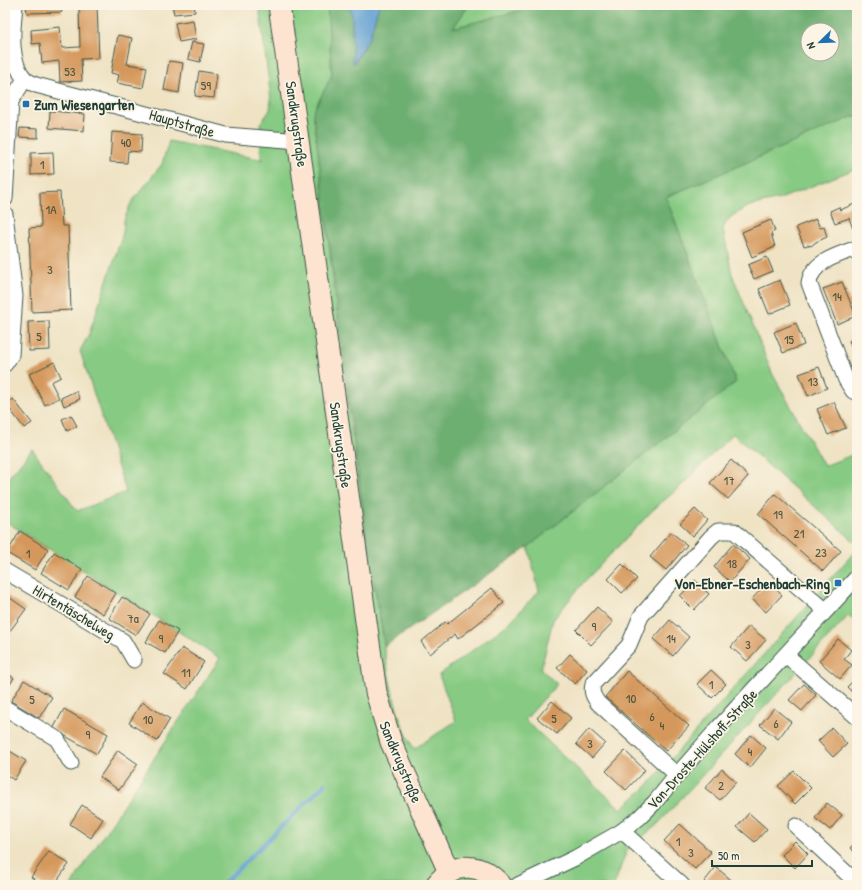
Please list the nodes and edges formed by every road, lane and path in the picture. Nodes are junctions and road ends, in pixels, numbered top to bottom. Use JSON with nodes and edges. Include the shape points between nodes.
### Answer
{"nodes":[{"id":1,"x":14,"y":5,"type":"edge"},
{"id":2,"x":279,"y":5,"type":"edge"},
{"id":3,"x":25,"y":79,"type":"junction"},
{"id":4,"x":300,"y":141,"type":"junction"},
{"id":5,"x":5,"y":199,"type":"edge"},
{"id":6,"x":5,"y":214,"type":"edge"},
{"id":7,"x":857,"y":248,"type":"edge"},
{"id":8,"x":5,"y":364,"type":"edge"},
{"id":9,"x":857,"y":393,"type":"edge"},
{"id":10,"x":5,"y":571,"type":"edge"},
{"id":11,"x":857,"y":576,"type":"edge"},
{"id":12,"x":825,"y":610,"type":"junction"},
{"id":13,"x":786,"y":655,"type":"junction"},
{"id":14,"x":134,"y":660,"type":"dead end"},
{"id":15,"x":5,"y":708,"type":"edge"},
{"id":16,"x":857,"y":717,"type":"edge"},
{"id":17,"x":71,"y":763,"type":"dead end"},
{"id":18,"x":677,"y":775,"type":"junction"},
{"id":19,"x":796,"y":826,"type":"dead end"},
{"id":20,"x":622,"y":832,"type":"junction"},
{"id":21,"x":443,"y":879,"type":"edge"},
{"id":22,"x":857,"y":883,"type":"edge"},
{"id":23,"x":501,"y":885,"type":"edge"},
{"id":24,"x":518,"y":885,"type":"edge"},
{"id":25,"x":682,"y":885,"type":"edge"}],
"edges":[{"from":1,"to":3,"type":"street","via":[[14,59]]},
{"from":2,"to":4,"type":"street","name":"Sandkrugstraße"},
{"from":3,"to":4,"type":"street","name":"Hauptstraße","via":[[58,92],[226,135]]},
{"from":3,"to":5,"type":"street","via":[[11,101]]},
{"from":4,"to":21,"type":"street","name":"Sandkrugstraße","via":[[376,692],[391,742]]},
{"from":6,"to":8,"type":"street","via":[[15,296],[11,355]]},
{"from":7,"to":9,"type":"street","via":[[822,262],[810,275],[809,283],[846,380]]},
{"from":10,"to":14,"type":"street","name":"Hirtentäschelweg","via":[[123,641]]},
{"from":11,"to":12,"type":"street","name":"Von-Droste-Hülshoff-Straße"},
{"from":12,"to":13,"type":"street","name":"Von-Droste-Hülshoff-Straße"},
{"from":12,"to":18,"type":"street","via":[[734,531],[718,531],[711,537],[641,616],[629,645],[593,684],[592,691],[598,703]]},
{"from":13,"to":16,"type":"street"},
{"from":13,"to":18,"type":"street","name":"Von-Droste-Hülshoff-Straße"},
{"from":15,"to":17,"type":"street","via":[[57,739]]},
{"from":18,"to":20,"type":"street","name":"Von-Droste-Hülshoff-Straße","via":[[655,802]]},
{"from":19,"to":22,"type":"street"},
{"from":20,"to":24,"type":"street","name":"Von-Droste-Hülshoff-Straße"},
{"from":20,"to":25,"type":"street"},
{"from":21,"to":23,"type":"street","name":"Sandkrugstraße","via":[[466,867],[479,868],[491,874]]}]}
